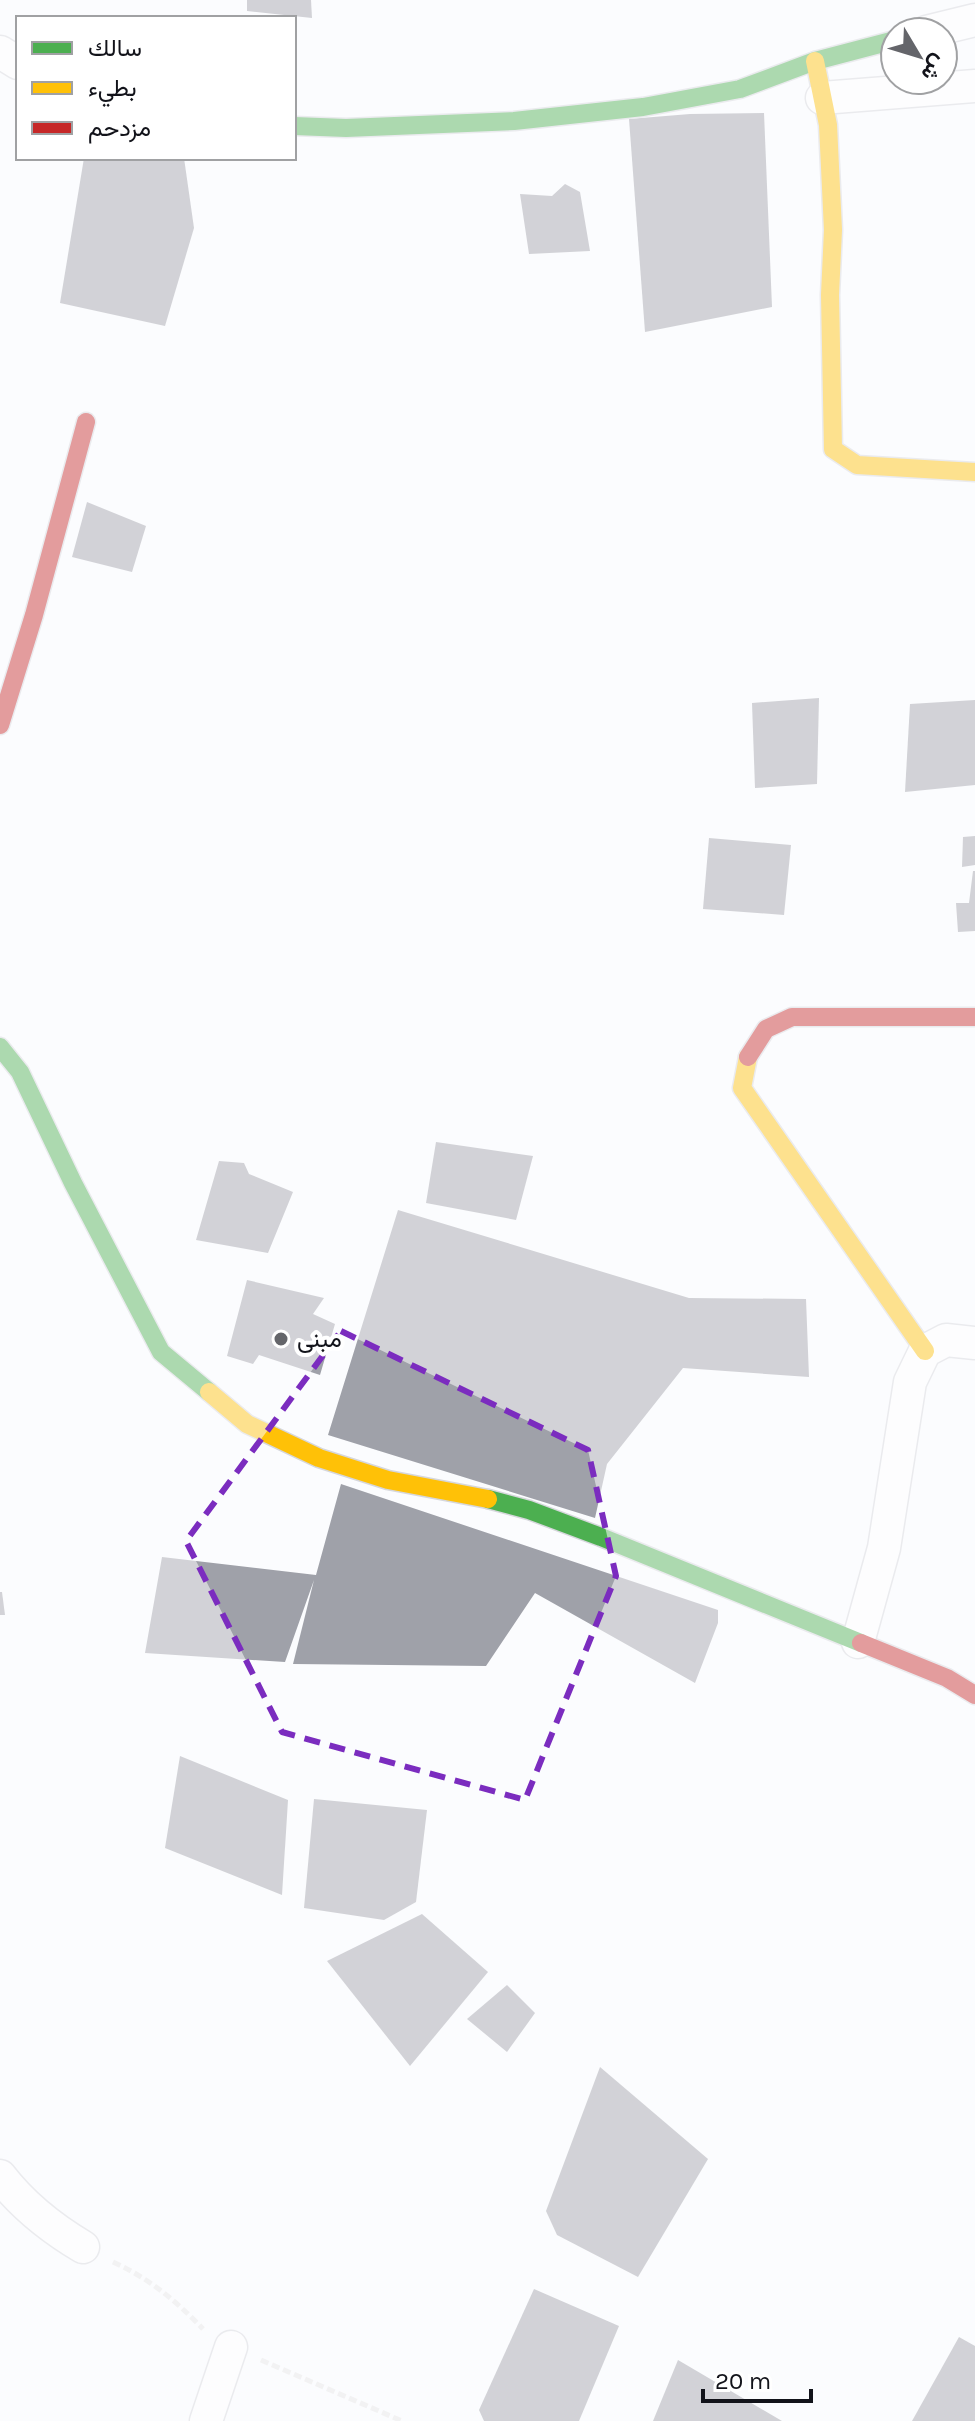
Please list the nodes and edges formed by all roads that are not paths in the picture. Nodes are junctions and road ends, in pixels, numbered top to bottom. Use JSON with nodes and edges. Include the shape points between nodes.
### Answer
{"nodes":[{"id":1,"x":879,"y":44,"type":"edge"},
{"id":2,"x":815,"y":61,"type":"junction"},
{"id":3,"x":975,"y":86,"type":"edge"},
{"id":4,"x":822,"y":98,"type":"junction"},
{"id":5,"x":296,"y":126,"type":"edge"},
{"id":6,"x":86,"y":422,"type":"dead end"},
{"id":7,"x":975,"y":472,"type":"edge"},
{"id":8,"x":0,"y":725,"type":"edge"},
{"id":9,"x":975,"y":1017,"type":"edge"},
{"id":10,"x":0,"y":1047,"type":"edge"},
{"id":11,"x":975,"y":1343,"type":"edge"},
{"id":12,"x":925,"y":1351,"type":"junction"},
{"id":13,"x":858,"y":1642,"type":"junction"},
{"id":14,"x":975,"y":1695,"type":"edge"},
{"id":15,"x":0,"y":2176,"type":"edge"},
{"id":16,"x":83,"y":2247,"type":"road end"},
{"id":17,"x":231,"y":2347,"type":"road end"},
{"id":18,"x":206,"y":2421,"type":"edge"}],
"edges":[{"from":1,"to":2,"type":"street"},
{"from":2,"to":4,"type":"street"},
{"from":2,"to":5,"type":"street","via":[[740,89],[643,107],[514,121]]},
{"from":3,"to":4,"type":"street"},
{"from":4,"to":7,"type":"street","via":[[833,230],[833,449],[857,465]]},
{"from":6,"to":8,"type":"street"},
{"from":9,"to":12,"type":"street","via":[[792,1017],[766,1029],[748,1055],[742,1088]]},
{"from":10,"to":13,"type":"street","via":[[20,1072],[161,1352],[247,1424],[319,1458],[388,1480],[529,1510]]},
{"from":11,"to":12,"type":"street","via":[[946,1340]]},
{"from":12,"to":13,"type":"street","via":[[910,1382],[884,1548]]},
{"from":13,"to":14,"type":"street"},
{"from":15,"to":16,"type":"street","via":[[46,2223]]},
{"from":17,"to":18,"type":"street"}]}
